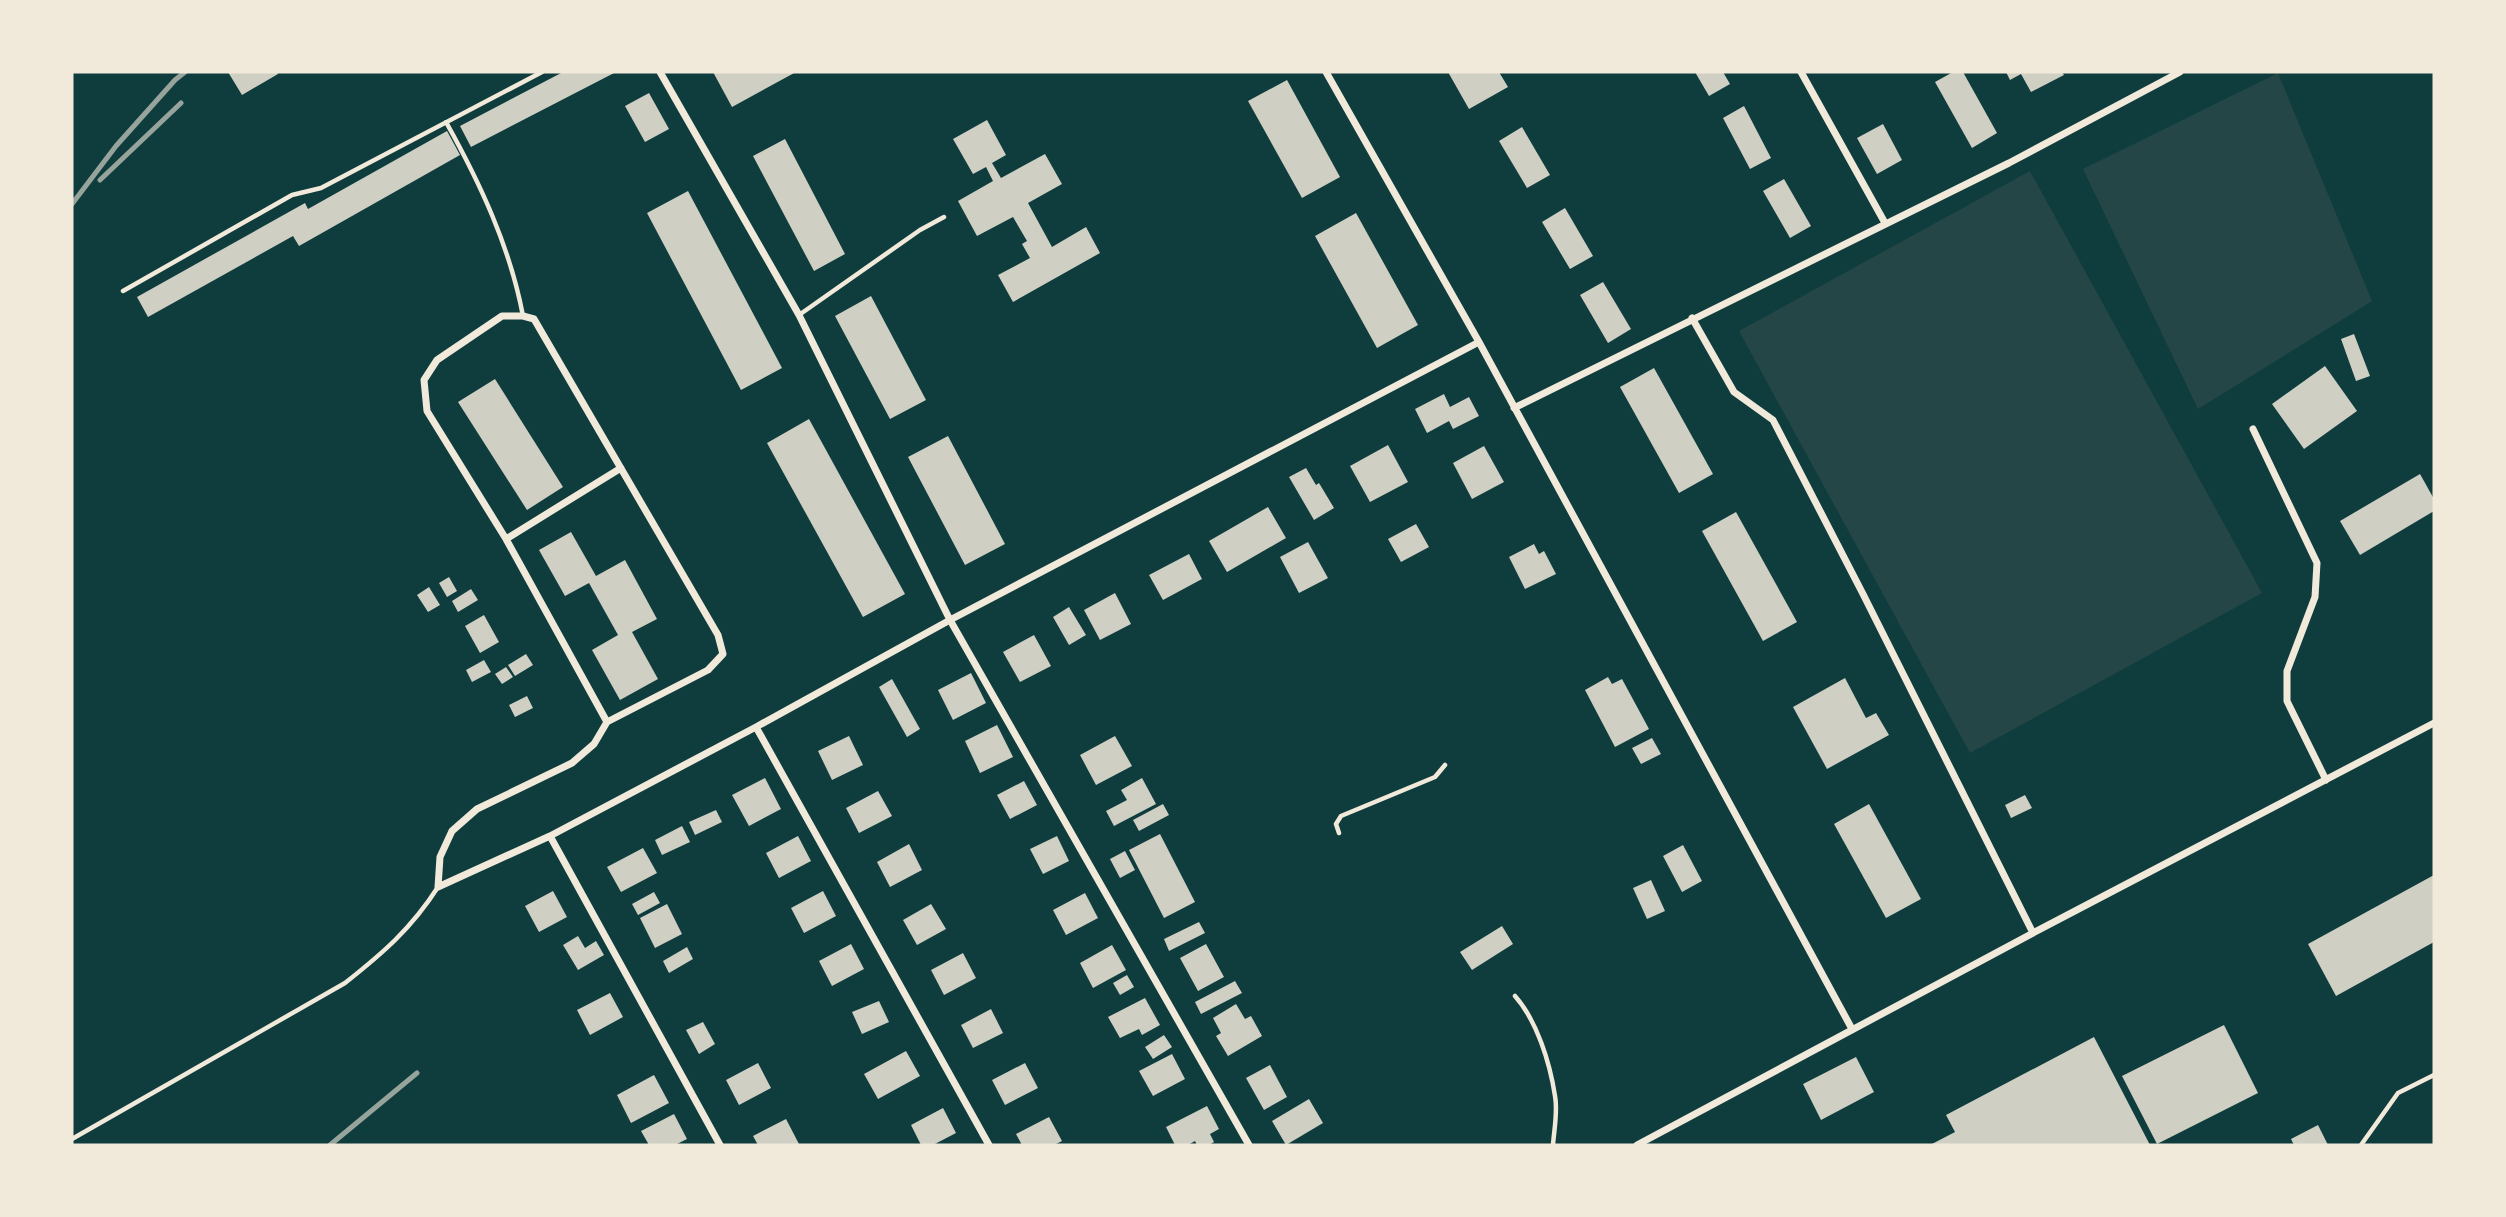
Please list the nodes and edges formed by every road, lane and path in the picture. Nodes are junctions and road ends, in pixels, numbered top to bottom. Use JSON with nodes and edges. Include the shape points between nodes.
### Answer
{"nodes":[{"id":1,"x":542,"y":72,"type":"edge"},
{"id":2,"x":660,"y":72,"type":"edge"},
{"id":3,"x":1326,"y":72,"type":"edge"},
{"id":4,"x":1801,"y":72,"type":"edge"},
{"id":5,"x":2180,"y":72,"type":"edge"},
{"id":6,"x":446,"y":122,"type":"junction"},
{"id":7,"x":944,"y":217,"type":"dead end"},
{"id":8,"x":1885,"y":223,"type":"junction"},
{"id":9,"x":123,"y":291,"type":"dead end"},
{"id":10,"x":799,"y":315,"type":"junction"},
{"id":11,"x":523,"y":316,"type":"junction"},
{"id":12,"x":1692,"y":318,"type":"junction"},
{"id":13,"x":1479,"y":342,"type":"junction"},
{"id":14,"x":1514,"y":408,"type":"junction"},
{"id":15,"x":2253,"y":429,"type":"dead end"},
{"id":16,"x":621,"y":468,"type":"junction"},
{"id":17,"x":506,"y":539,"type":"junction"},
{"id":18,"x":950,"y":620,"type":"junction"},
{"id":19,"x":607,"y":722,"type":"junction"},
{"id":20,"x":2434,"y":723,"type":"edge"},
{"id":21,"x":756,"y":727,"type":"junction"},
{"id":22,"x":1445,"y":765,"type":"dead end"},
{"id":23,"x":2326,"y":780,"type":"junction"},
{"id":24,"x":1339,"y":833,"type":"dead end"},
{"id":25,"x":550,"y":836,"type":"junction"},
{"id":26,"x":438,"y":887,"type":"junction"},
{"id":27,"x":2033,"y":933,"type":"junction"},
{"id":28,"x":1514,"y":996,"type":"dead end"},
{"id":29,"x":1852,"y":1029,"type":"junction"},
{"id":30,"x":2434,"y":1075,"type":"edge"},
{"id":31,"x":72,"y":1139,"type":"edge"},
{"id":32,"x":720,"y":1145,"type":"edge"},
{"id":33,"x":989,"y":1145,"type":"edge"},
{"id":34,"x":1249,"y":1145,"type":"edge"},
{"id":35,"x":1553,"y":1145,"type":"edge"},
{"id":36,"x":1637,"y":1145,"type":"edge"},
{"id":37,"x":2361,"y":1145,"type":"edge"}],
"edges":[{"from":1,"to":6,"type":"lane"},
{"from":2,"to":10,"type":"street"},
{"from":3,"to":13,"type":"street"},
{"from":4,"to":8,"type":"street"},
{"from":5,"to":8,"type":"street"},
{"from":6,"to":9,"type":"lane","via":[[321,188],[292,195]]},
{"from":6,"to":11,"type":"lane","via":[[475,174],[516,276]]},
{"from":7,"to":10,"type":"lane"},
{"from":8,"to":12,"type":"street"},
{"from":10,"to":18,"type":"street"},
{"from":11,"to":16,"type":"street","via":[[534,319]]},
{"from":11,"to":17,"type":"street","via":[[502,316],[437,360],[424,380],[427,411]]},
{"from":12,"to":14,"type":"street"},
{"from":12,"to":27,"type":"street","via":[[1734,392],[1773,420]]},
{"from":13,"to":14,"type":"street"},
{"from":13,"to":18,"type":"street"},
{"from":14,"to":29,"type":"street"},
{"from":15,"to":23,"type":"street","via":[[2317,563],[2315,597],[2287,671],[2287,701]]},
{"from":16,"to":17,"type":"street"},
{"from":16,"to":19,"type":"street","via":[[718,635],[723,654],[708,670]]},
{"from":17,"to":19,"type":"street"},
{"from":18,"to":21,"type":"street"},
{"from":18,"to":34,"type":"street"},
{"from":19,"to":26,"type":"street","via":[[594,744],[572,763],[477,809],[452,831],[440,857]]},
{"from":20,"to":23,"type":"street"},
{"from":21,"to":25,"type":"street"},
{"from":21,"to":33,"type":"street"},
{"from":22,"to":24,"type":"lane","via":[[1435,777],[1341,816],[1336,824]]},
{"from":23,"to":27,"type":"street"},
{"from":25,"to":26,"type":"street"},
{"from":25,"to":32,"type":"street"},
{"from":26,"to":31,"type":"lane","via":[[420,915],[345,983]]},
{"from":27,"to":29,"type":"street"},
{"from":28,"to":35,"type":"lane","via":[[1525,1008],[1543,1051],[1556,1098]]},
{"from":29,"to":36,"type":"street"},
{"from":30,"to":37,"type":"lane","via":[[2398,1093]]}]}
